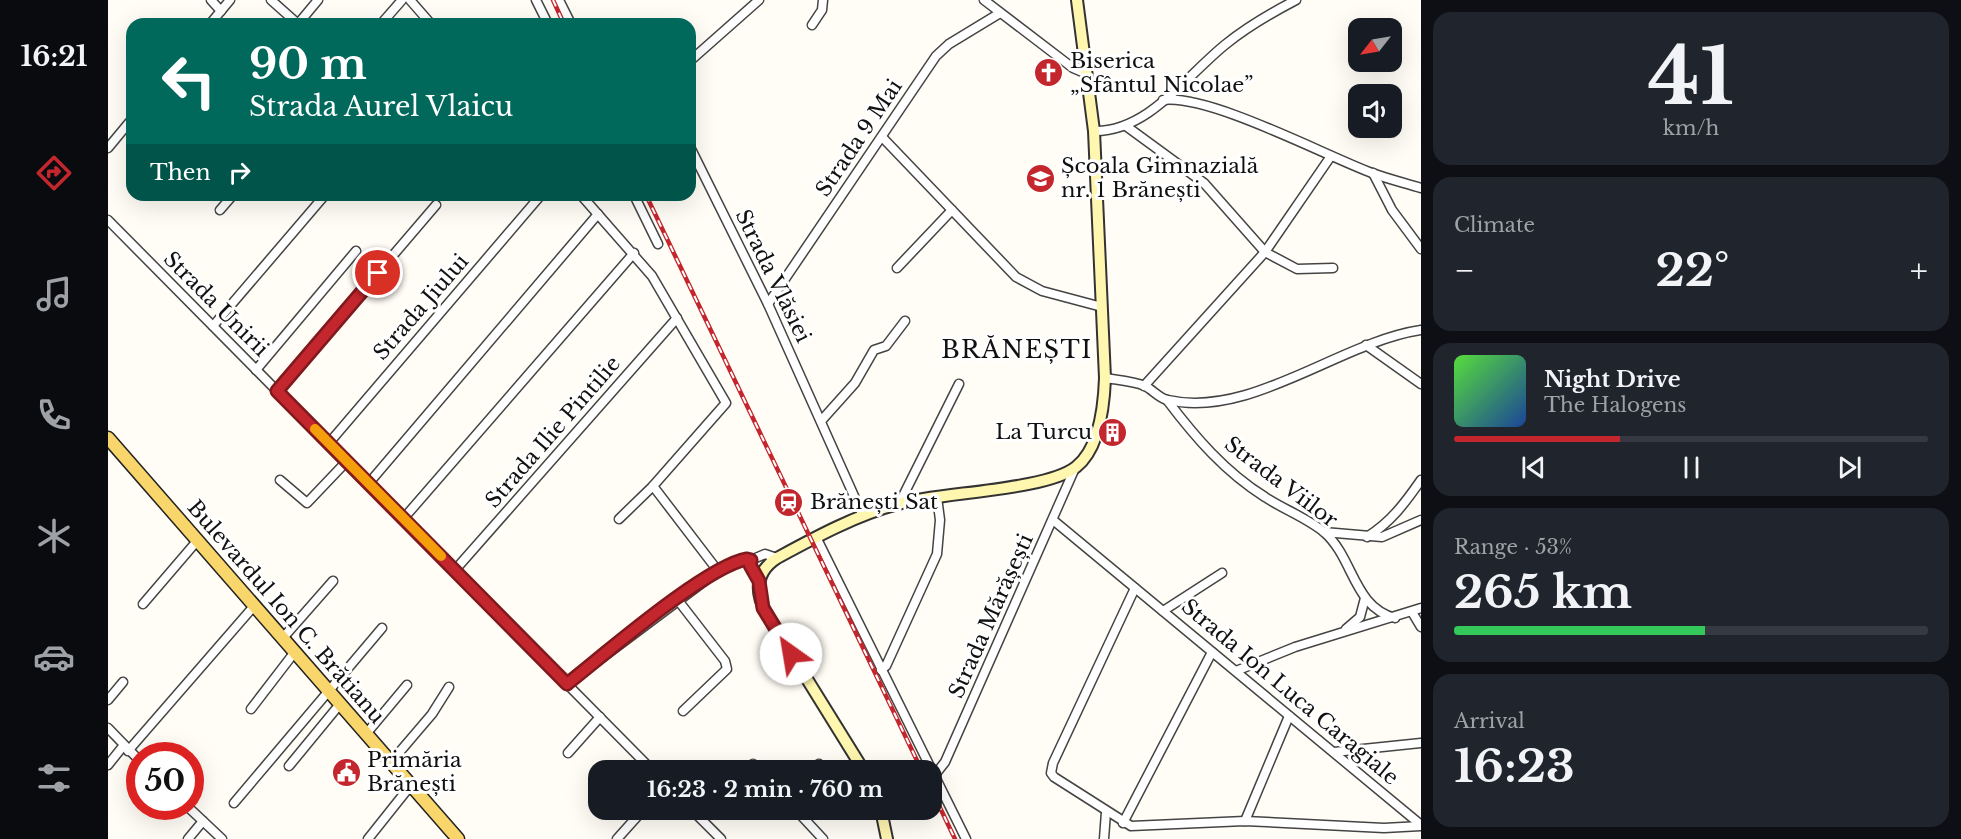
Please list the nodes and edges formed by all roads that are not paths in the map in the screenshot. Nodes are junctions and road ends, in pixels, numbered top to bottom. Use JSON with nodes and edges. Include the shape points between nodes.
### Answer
{"nodes":[{"id":1,"x":211,"y":0,"type":"edge"},
{"id":2,"x":230,"y":0,"type":"edge"},
{"id":3,"x":271,"y":0,"type":"edge"},
{"id":4,"x":318,"y":0,"type":"edge"},
{"id":5,"x":402,"y":0,"type":"edge"},
{"id":6,"x":410,"y":0,"type":"edge"},
{"id":7,"x":536,"y":0,"type":"edge"},
{"id":8,"x":559,"y":0,"type":"edge"},
{"id":9,"x":759,"y":0,"type":"edge"},
{"id":10,"x":823,"y":0,"type":"edge"},
{"id":11,"x":984,"y":0,"type":"edge"},
{"id":12,"x":1077,"y":0,"type":"edge"},
{"id":13,"x":1296,"y":0,"type":"edge"},
{"id":14,"x":221,"y":11,"type":"junction"},
{"id":15,"x":1000,"y":13,"type":"junction"},
{"id":16,"x":215,"y":18,"type":"edge"},
{"id":17,"x":291,"y":18,"type":"edge"},
{"id":18,"x":303,"y":18,"type":"edge"},
{"id":19,"x":386,"y":18,"type":"edge"},
{"id":20,"x":426,"y":18,"type":"edge"},
{"id":21,"x":545,"y":18,"type":"edge"},
{"id":22,"x":568,"y":18,"type":"edge"},
{"id":23,"x":812,"y":25,"type":"dead end"},
{"id":24,"x":696,"y":56,"type":"edge"},
{"id":25,"x":1087,"y":74,"type":"junction"},
{"id":26,"x":1163,"y":100,"type":"junction"},
{"id":27,"x":126,"y":126,"type":"edge"},
{"id":28,"x":1126,"y":126,"type":"junction"},
{"id":29,"x":1094,"y":131,"type":"junction"},
{"id":30,"x":883,"y":138,"type":"junction"},
{"id":31,"x":108,"y":148,"type":"edge"},
{"id":32,"x":1332,"y":156,"type":"junction"},
{"id":33,"x":696,"y":159,"type":"edge"},
{"id":34,"x":1373,"y":174,"type":"junction"},
{"id":35,"x":1421,"y":188,"type":"edge"},
{"id":36,"x":228,"y":201,"type":"edge"},
{"id":37,"x":320,"y":201,"type":"edge"},
{"id":38,"x":536,"y":201,"type":"edge"},
{"id":39,"x":586,"y":201,"type":"edge"},
{"id":40,"x":637,"y":201,"type":"edge"},
{"id":41,"x":436,"y":205,"type":"dead end"},
{"id":42,"x":220,"y":210,"type":"dead end"},
{"id":43,"x":952,"y":210,"type":"junction"},
{"id":44,"x":598,"y":214,"type":"junction"},
{"id":45,"x":108,"y":220,"type":"edge"},
{"id":46,"x":658,"y":244,"type":"dead end"},
{"id":47,"x":1421,"y":249,"type":"edge"},
{"id":48,"x":356,"y":251,"type":"dead end"},
{"id":49,"x":1265,"y":252,"type":"junction"},
{"id":50,"x":633,"y":253,"type":"junction"},
{"id":51,"x":897,"y":268,"type":"dead end"},
{"id":52,"x":1334,"y":268,"type":"dead end"},
{"id":53,"x":768,"y":304,"type":"junction"},
{"id":54,"x":1102,"y":307,"type":"junction"},
{"id":55,"x":678,"y":318,"type":"junction"},
{"id":56,"x":905,"y":321,"type":"dead end"},
{"id":57,"x":213,"y":326,"type":"junction"},
{"id":58,"x":1421,"y":330,"type":"edge"},
{"id":59,"x":1366,"y":345,"type":"junction"},
{"id":60,"x":256,"y":370,"type":"junction"},
{"id":61,"x":1105,"y":378,"type":"junction"},
{"id":62,"x":959,"y":384,"type":"dead end"},
{"id":63,"x":1421,"y":384,"type":"edge"},
{"id":64,"x":1144,"y":386,"type":"junction"},
{"id":65,"x":277,"y":391,"type":"junction"},
{"id":66,"x":1167,"y":400,"type":"junction"},
{"id":67,"x":821,"y":421,"type":"junction"},
{"id":68,"x":108,"y":438,"type":"edge"},
{"id":69,"x":329,"y":443,"type":"junction"},
{"id":70,"x":347,"y":460,"type":"junction"},
{"id":71,"x":1075,"y":468,"type":"junction"},
{"id":72,"x":280,"y":480,"type":"dead end"},
{"id":73,"x":1421,"y":480,"type":"edge"},
{"id":74,"x":369,"y":483,"type":"junction"},
{"id":75,"x":653,"y":486,"type":"junction"},
{"id":76,"x":937,"y":496,"type":"junction"},
{"id":77,"x":899,"y":504,"type":"junction"},
{"id":78,"x":863,"y":516,"type":"junction"},
{"id":79,"x":404,"y":518,"type":"junction"},
{"id":80,"x":619,"y":519,"type":"dead end"},
{"id":81,"x":1053,"y":520,"type":"junction"},
{"id":82,"x":1421,"y":520,"type":"edge"},
{"id":83,"x":1324,"y":532,"type":"junction"},
{"id":84,"x":1367,"y":537,"type":"junction"},
{"id":85,"x":817,"y":539,"type":"junction"},
{"id":86,"x":197,"y":541,"type":"junction"},
{"id":87,"x":777,"y":558,"type":"junction"},
{"id":88,"x":751,"y":560,"type":"junction"},
{"id":89,"x":455,"y":570,"type":"junction"},
{"id":90,"x":718,"y":571,"type":"junction"},
{"id":91,"x":1222,"y":573,"type":"dead end"},
{"id":92,"x":759,"y":581,"type":"junction"},
{"id":93,"x":333,"y":582,"type":"dead end"},
{"id":94,"x":1135,"y":588,"type":"junction"},
{"id":95,"x":1365,"y":598,"type":"junction"},
{"id":96,"x":677,"y":599,"type":"junction"},
{"id":97,"x":143,"y":604,"type":"dead end"},
{"id":98,"x":254,"y":606,"type":"junction"},
{"id":99,"x":1421,"y":608,"type":"edge"},
{"id":100,"x":1163,"y":611,"type":"junction"},
{"id":101,"x":1412,"y":612,"type":"junction"},
{"id":102,"x":1395,"y":618,"type":"junction"},
{"id":103,"x":1421,"y":627,"type":"edge"},
{"id":104,"x":382,"y":628,"type":"dead end"},
{"id":105,"x":1341,"y":633,"type":"junction"},
{"id":106,"x":282,"y":639,"type":"junction"},
{"id":107,"x":294,"y":652,"type":"junction"},
{"id":108,"x":1212,"y":652,"type":"junction"},
{"id":109,"x":881,"y":670,"type":"junction"},
{"id":110,"x":1236,"y":671,"type":"junction"},
{"id":111,"x":123,"y":682,"type":"dead end"},
{"id":112,"x":567,"y":684,"type":"junction"},
{"id":113,"x":407,"y":685,"type":"dead end"},
{"id":114,"x":449,"y":687,"type":"dead end"},
{"id":115,"x":328,"y":690,"type":"junction"},
{"id":116,"x":108,"y":700,"type":"edge"},
{"id":117,"x":340,"y":704,"type":"junction"},
{"id":118,"x":250,"y":709,"type":"dead end"},
{"id":119,"x":683,"y":711,"type":"dead end"},
{"id":120,"x":1289,"y":716,"type":"junction"},
{"id":121,"x":600,"y":717,"type":"junction"},
{"id":122,"x":108,"y":728,"type":"edge"},
{"id":123,"x":366,"y":734,"type":"junction"},
{"id":124,"x":131,"y":742,"type":"edge"},
{"id":125,"x":1421,"y":743,"type":"edge"},
{"id":126,"x":126,"y":748,"type":"joint"},
{"id":127,"x":1334,"y":752,"type":"junction"},
{"id":128,"x":568,"y":753,"type":"dead end"},
{"id":129,"x":642,"y":760,"type":"edge"},
{"id":130,"x":857,"y":760,"type":"edge"},
{"id":131,"x":926,"y":760,"type":"edge"},
{"id":132,"x":391,"y":762,"type":"junction"},
{"id":133,"x":108,"y":765,"type":"edge"},
{"id":134,"x":289,"y":766,"type":"dead end"},
{"id":135,"x":942,"y":766,"type":"edge"},
{"id":136,"x":411,"y":785,"type":"junction"},
{"id":137,"x":942,"y":792,"type":"edge"},
{"id":138,"x":234,"y":803,"type":"dead end"},
{"id":139,"x":1106,"y":812,"type":"junction"},
{"id":140,"x":634,"y":820,"type":"edge"},
{"id":141,"x":702,"y":820,"type":"edge"},
{"id":142,"x":805,"y":820,"type":"edge"},
{"id":143,"x":883,"y":820,"type":"edge"},
{"id":144,"x":1245,"y":820,"type":"junction"},
{"id":145,"x":203,"y":821,"type":"joint"},
{"id":146,"x":1123,"y":823,"type":"junction"},
{"id":147,"x":1421,"y":825,"type":"edge"},
{"id":148,"x":220,"y":838,"type":"edge"},
{"id":149,"x":188,"y":839,"type":"edge"},
{"id":150,"x":368,"y":839,"type":"edge"},
{"id":151,"x":459,"y":839,"type":"edge"},
{"id":152,"x":617,"y":839,"type":"edge"},
{"id":153,"x":721,"y":839,"type":"edge"},
{"id":154,"x":823,"y":839,"type":"edge"},
{"id":155,"x":887,"y":839,"type":"edge"},
{"id":156,"x":966,"y":839,"type":"edge"},
{"id":157,"x":1104,"y":839,"type":"edge"}],
"edges":[{"from":1,"to":14,"type":"street"},
{"from":2,"to":14,"type":"street"},
{"from":3,"to":17,"type":"street"},
{"from":4,"to":18,"type":"street"},
{"from":5,"to":19,"type":"street"},
{"from":6,"to":20,"type":"street"},
{"from":7,"to":21,"type":"street"},
{"from":8,"to":22,"type":"street"},
{"from":9,"to":24,"type":"street"},
{"from":10,"to":23,"type":"street","via":[[822,10]]},
{"from":11,"to":15,"type":"street"},
{"from":12,"to":25,"type":"main road"},
{"from":13,"to":26,"type":"street","via":[[1240,33]]},
{"from":14,"to":16,"type":"street"},
{"from":15,"to":25,"type":"street","via":[[1073,68]]},
{"from":15,"to":30,"type":"street","name":"Strada 9 Mai","via":[[941,50]]},
{"from":25,"to":29,"type":"main road"},
{"from":26,"to":28,"type":"street"},
{"from":26,"to":32,"type":"street","via":[[1182,99],[1225,112]]},
{"from":27,"to":31,"type":"street"},
{"from":28,"to":29,"type":"street"},
{"from":28,"to":49,"type":"street","via":[[1204,183]]},
{"from":29,"to":54,"type":"main road"},
{"from":30,"to":43,"type":"street"},
{"from":30,"to":53,"type":"street","name":"Strada 9 Mai"},
{"from":32,"to":34,"type":"street"},
{"from":32,"to":49,"type":"street"},
{"from":33,"to":53,"type":"street","name":"Strada Vlăsiei"},
{"from":34,"to":35,"type":"street"},
{"from":34,"to":47,"type":"street","via":[[1392,210]]},
{"from":36,"to":42,"type":"street"},
{"from":37,"to":57,"type":"street"},
{"from":38,"to":69,"type":"street","name":"Strada Jiului"},
{"from":39,"to":44,"type":"street"},
{"from":40,"to":46,"type":"street"},
{"from":41,"to":65,"type":"street"},
{"from":43,"to":51,"type":"street"},
{"from":43,"to":54,"type":"street","via":[[1025,283]]},
{"from":44,"to":50,"type":"street"},
{"from":44,"to":74,"type":"street"},
{"from":45,"to":57,"type":"street","name":"Strada Unirii"},
{"from":48,"to":60,"type":"street"},
{"from":49,"to":52,"type":"street","via":[[1297,269]]},
{"from":49,"to":64,"type":"street"},
{"from":50,"to":55,"type":"street"},
{"from":50,"to":79,"type":"street"},
{"from":53,"to":67,"type":"street","name":"Strada Vlăsiei"},
{"from":54,"to":61,"type":"main road"},
{"from":55,"to":75,"type":"street","via":[[726,403]]},
{"from":55,"to":89,"type":"street","name":"Strada Ilie Pintilie"},
{"from":56,"to":67,"type":"street","via":[[886,346],[874,350],[855,383]]},
{"from":57,"to":60,"type":"street","name":"Strada Unirii"},
{"from":58,"to":59,"type":"street"},
{"from":59,"to":63,"type":"street"},
{"from":59,"to":66,"type":"street","via":[[1247,395],[1221,400]]},
{"from":60,"to":65,"type":"street","name":"Strada Unirii"},
{"from":61,"to":64,"type":"street"},
{"from":61,"to":71,"type":"main road","via":[[1097,430],[1086,456]]},
{"from":62,"to":77,"type":"street"},
{"from":64,"to":66,"type":"street"},
{"from":65,"to":69,"type":"street","name":"Strada Unirii"},
{"from":66,"to":83,"type":"street","name":"Strada Viilor","via":[[1231,472]]},
{"from":67,"to":78,"type":"street","name":"Strada Vlăsiei"},
{"from":68,"to":86,"type":"main road","name":"Bulevardul Ion C. Brătianu"},
{"from":69,"to":70,"type":"street","name":"Strada Unirii"},
{"from":70,"to":72,"type":"street","via":[[307,503]]},
{"from":70,"to":74,"type":"street","name":"Strada Unirii"},
{"from":71,"to":76,"type":"main road","via":[[1047,480]]},
{"from":71,"to":81,"type":"street","name":"Strada Mărășești"},
{"from":73,"to":84,"type":"street","via":[[1396,514]]},
{"from":74,"to":79,"type":"street","name":"Strada Unirii"},
{"from":75,"to":80,"type":"street"},
{"from":75,"to":90,"type":"street"},
{"from":76,"to":77,"type":"main road"},
{"from":76,"to":109,"type":"street","via":[[937,554]]},
{"from":77,"to":78,"type":"main road"},
{"from":78,"to":85,"type":"main road"},
{"from":79,"to":89,"type":"street","name":"Strada Unirii"},
{"from":81,"to":94,"type":"street","name":"Strada Ion Luca Caragiale"},
{"from":81,"to":135,"type":"street","name":"Strada Mărășești"},
{"from":82,"to":84,"type":"street","via":[[1393,534]]},
{"from":83,"to":84,"type":"street"},
{"from":83,"to":95,"type":"street","name":"Strada Viilor"},
{"from":85,"to":87,"type":"main road"},
{"from":85,"to":109,"type":"street"},
{"from":86,"to":97,"type":"street"},
{"from":86,"to":98,"type":"main road","name":"Bulevardul Ion C. Brătianu"},
{"from":87,"to":88,"type":"street","via":[[765,554]]},
{"from":87,"to":92,"type":"main road","via":[[764,569]]},
{"from":88,"to":90,"type":"street"},
{"from":88,"to":92,"type":"street"},
{"from":89,"to":112,"type":"street","name":"Strada Unirii"},
{"from":90,"to":96,"type":"street"},
{"from":91,"to":100,"type":"street"},
{"from":92,"to":130,"type":"main road","via":[[766,613]]},
{"from":93,"to":106,"type":"street"},
{"from":94,"to":100,"type":"street","name":"Strada Ion Luca Caragiale"},
{"from":94,"to":139,"type":"street","name":"Strada Ion Luca Caragiale","via":[[1051,768],[1058,781]]},
{"from":95,"to":102,"type":"street","via":[[1378,612]]},
{"from":95,"to":105,"type":"street","via":[[1360,617]]},
{"from":96,"to":112,"type":"street"},
{"from":96,"to":119,"type":"street","via":[[725,661],[727,669]]},
{"from":98,"to":106,"type":"main road","name":"Bulevardul Ion C. Brătianu"},
{"from":98,"to":124,"type":"street"},
{"from":99,"to":101,"type":"street"},
{"from":100,"to":108,"type":"street","name":"Strada Ion Luca Caragiale"},
{"from":101,"to":102,"type":"street"},
{"from":101,"to":103,"type":"street"},
{"from":102,"to":105,"type":"street"},
{"from":104,"to":115,"type":"street"},
{"from":105,"to":110,"type":"street"},
{"from":106,"to":107,"type":"main road","name":"Bulevardul Ion C. Brătianu"},
{"from":107,"to":115,"type":"main road","name":"Bulevardul Ion C. Brătianu"},
{"from":107,"to":118,"type":"street"},
{"from":108,"to":110,"type":"street","name":"Strada Ion Luca Caragiale"},
{"from":108,"to":146,"type":"street"},
{"from":109,"to":131,"type":"street"},
{"from":110,"to":120,"type":"street","name":"Strada Ion Luca Caragiale"},
{"from":111,"to":116,"type":"street"},
{"from":112,"to":121,"type":"street","name":"Strada Unirii"},
{"from":113,"to":123,"type":"street"},
{"from":114,"to":132,"type":"street","via":[[432,714]]},
{"from":115,"to":117,"type":"main road","name":"Bulevardul Ion C. Brătianu"},
{"from":115,"to":138,"type":"street"},
{"from":117,"to":123,"type":"main road","name":"Bulevardul Ion C. Brătianu"},
{"from":117,"to":134,"type":"street"},
{"from":120,"to":127,"type":"street","name":"Strada Ion Luca Caragiale"},
{"from":120,"to":144,"type":"street"},
{"from":121,"to":128,"type":"street"},
{"from":121,"to":129,"type":"street","name":"Strada Unirii"},
{"from":122,"to":126,"type":"street"},
{"from":123,"to":132,"type":"main road","name":"Bulevardul Ion C. Brătianu"},
{"from":125,"to":127,"type":"street"},
{"from":126,"to":133,"type":"street"},
{"from":127,"to":147,"type":"street","name":"Strada Ion Luca Caragiale"},
{"from":132,"to":136,"type":"main road","name":"Bulevardul Ion C. Brătianu"},
{"from":136,"to":150,"type":"street"},
{"from":136,"to":151,"type":"main road","name":"Bulevardul Ion C. Brătianu"},
{"from":137,"to":156,"type":"street"},
{"from":139,"to":146,"type":"street","name":"Strada Ion Luca Caragiale"},
{"from":139,"to":157,"type":"street"},
{"from":140,"to":152,"type":"street"},
{"from":141,"to":153,"type":"street"},
{"from":142,"to":154,"type":"street"},
{"from":143,"to":155,"type":"main road"},
{"from":144,"to":146,"type":"street","name":"Strada Ion Luca Caragiale","via":[[1131,826]]},
{"from":144,"to":147,"type":"street","name":"Strada Ion Luca Caragiale","via":[[1384,828]]},
{"from":145,"to":148,"type":"street"},
{"from":145,"to":149,"type":"street"}]}
